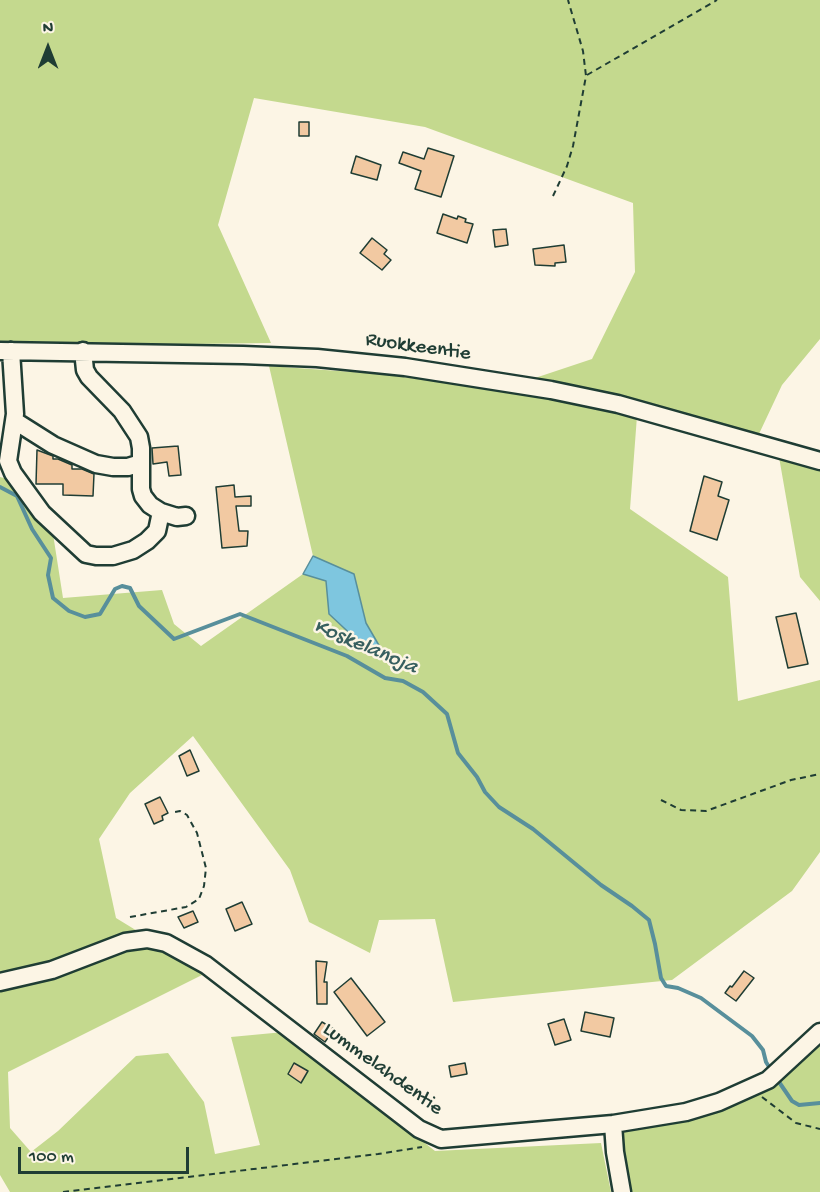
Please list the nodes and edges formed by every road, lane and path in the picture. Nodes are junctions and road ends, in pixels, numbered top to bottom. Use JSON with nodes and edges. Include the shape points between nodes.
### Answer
{"nodes":[{"id":1,"x":568,"y":0,"type":"edge"},
{"id":2,"x":717,"y":0,"type":"edge"},
{"id":3,"x":586,"y":76,"type":"junction"},
{"id":4,"x":554,"y":196,"type":"dead end"},
{"id":5,"x":6,"y":351,"type":"edge"},
{"id":6,"x":82,"y":351,"type":"junction"},
{"id":7,"x":15,"y":421,"type":"junction"},
{"id":8,"x":820,"y":461,"type":"edge"},
{"id":9,"x":141,"y":463,"type":"junction"},
{"id":10,"x":161,"y":512,"type":"junction"},
{"id":11,"x":186,"y":516,"type":"dead end"},
{"id":12,"x":820,"y":774,"type":"edge"},
{"id":13,"x":661,"y":800,"type":"dead end"},
{"id":14,"x":175,"y":812,"type":"dead end"},
{"id":15,"x":130,"y":917,"type":"dead end"},
{"id":16,"x":0,"y":982,"type":"edge"},
{"id":17,"x":820,"y":1032,"type":"edge"},
{"id":18,"x":750,"y":1088,"type":"junction"},
{"id":19,"x":613,"y":1124,"type":"junction"},
{"id":20,"x":820,"y":1129,"type":"edge"},
{"id":21,"x":441,"y":1139,"type":"junction"},
{"id":22,"x":63,"y":1192,"type":"edge"},
{"id":23,"x":622,"y":1192,"type":"edge"}],
"edges":[{"from":1,"to":3,"type":"path"},
{"from":2,"to":3,"type":"path"},
{"from":3,"to":4,"type":"path","via":[[570,156]]},
{"from":5,"to":6,"type":"street","name":"Ruokkeentie"},
{"from":5,"to":7,"type":"street"},
{"from":6,"to":8,"type":"street","name":"Ruokkeentie","via":[[317,358],[405,367],[618,404]]},
{"from":6,"to":9,"type":"street","via":[[89,377],[122,411],[139,437]]},
{"from":7,"to":9,"type":"street","via":[[53,445],[96,464],[113,467]]},
{"from":7,"to":10,"type":"street","via":[[8,461],[13,473],[42,513],[86,554],[113,556],[133,550],[157,531]]},
{"from":9,"to":10,"type":"street","via":[[143,496]]},
{"from":10,"to":11,"type":"street"},
{"from":12,"to":13,"type":"path","via":[[706,811],[681,810]]},
{"from":14,"to":15,"type":"path","via":[[187,815],[197,833],[206,868],[199,899],[186,907]]},
{"from":16,"to":21,"type":"street","name":"Lummelahdentie","via":[[52,970],[125,942],[147,939],[166,943],[206,965],[419,1129]]},
{"from":17,"to":18,"type":"street","name":"Lummelahdentie","via":[[772,1076]]},
{"from":18,"to":19,"type":"street","name":"Lummelahdentie","via":[[686,1112]]},
{"from":18,"to":20,"type":"path","via":[[796,1123]]},
{"from":19,"to":21,"type":"street","name":"Lummelahdentie"},
{"from":19,"to":23,"type":"street"},
{"from":21,"to":22,"type":"path","via":[[378,1154]]}]}
